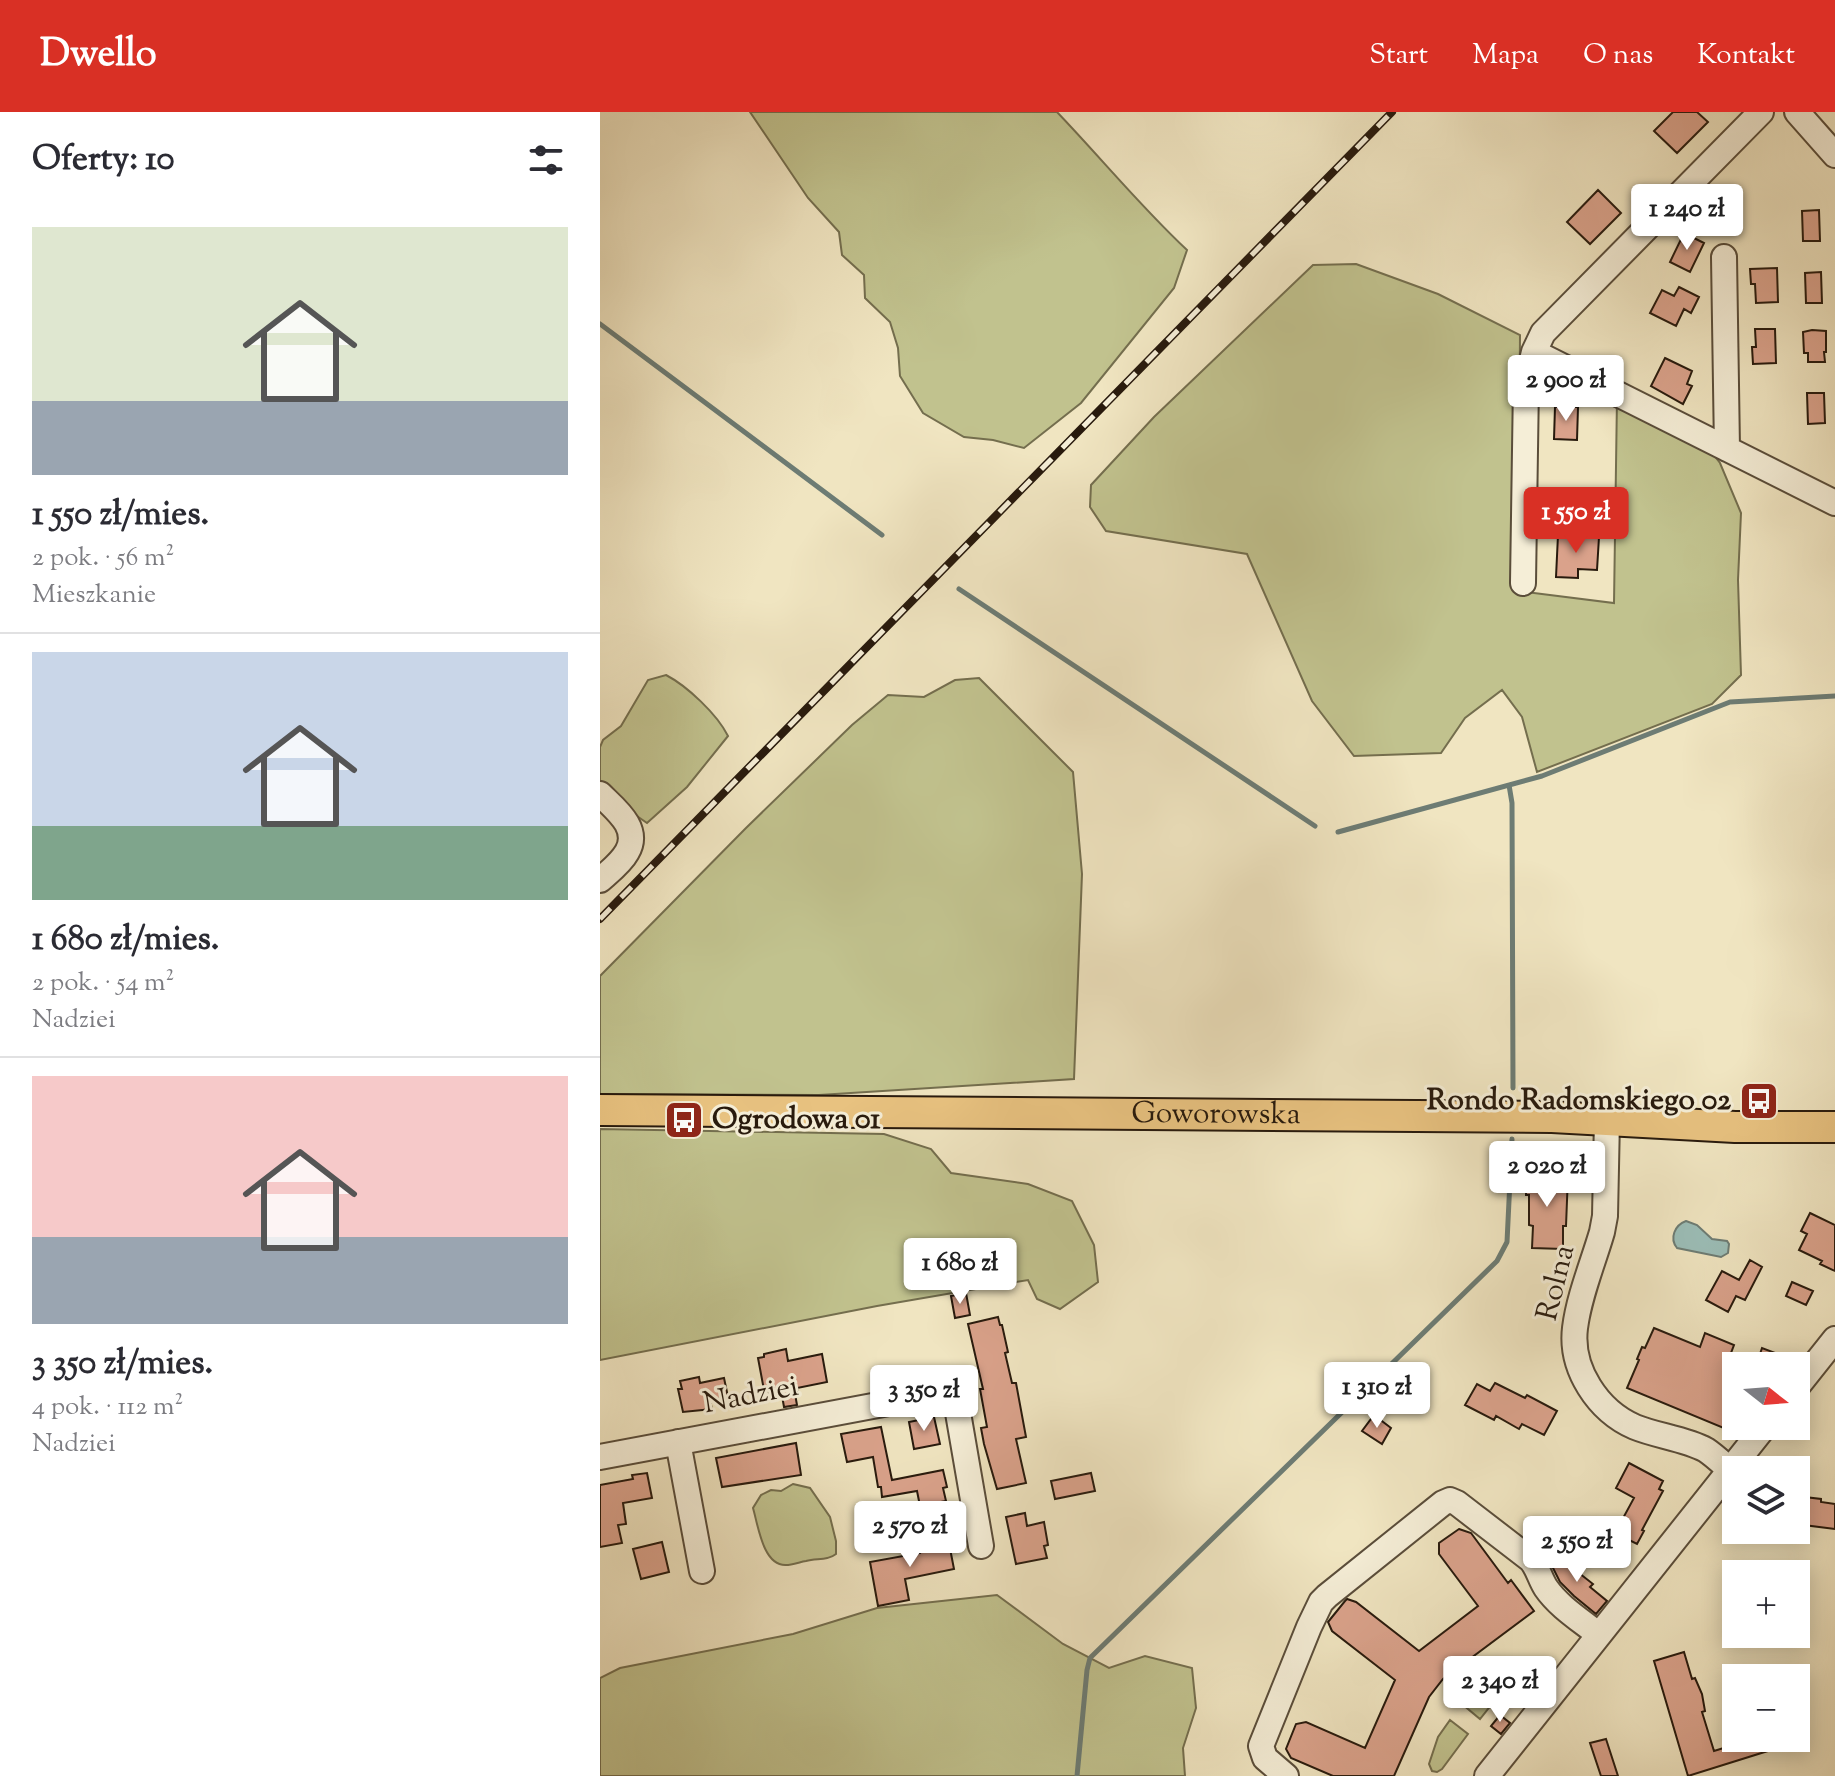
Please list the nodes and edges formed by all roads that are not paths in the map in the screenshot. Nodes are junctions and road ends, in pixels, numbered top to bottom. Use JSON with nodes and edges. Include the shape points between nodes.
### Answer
{"nodes":[{"id":1,"x":1761,"y":112,"type":"edge"},
{"id":2,"x":1797,"y":112,"type":"edge"},
{"id":3,"x":1835,"y":155,"type":"edge"},
{"id":4,"x":1724,"y":257,"type":"dead end"},
{"id":5,"x":1534,"y":352,"type":"junction"},
{"id":6,"x":1727,"y":449,"type":"junction"},
{"id":7,"x":1835,"y":503,"type":"edge"},
{"id":8,"x":1523,"y":583,"type":"dead end"},
{"id":9,"x":600,"y":794,"type":"edge"},
{"id":10,"x":600,"y":880,"type":"edge"},
{"id":11,"x":600,"y":1110,"type":"edge"},
{"id":12,"x":1607,"y":1119,"type":"junction"},
{"id":13,"x":1834,"y":1128,"type":"edge"},
{"id":14,"x":1835,"y":1339,"type":"edge"},
{"id":15,"x":1810,"y":1370,"type":"edge"},
{"id":16,"x":1754,"y":1440,"type":"edge"},
{"id":17,"x":678,"y":1442,"type":"junction"},
{"id":18,"x":1741,"y":1456,"type":"edge"},
{"id":19,"x":600,"y":1457,"type":"edge"},
{"id":20,"x":1722,"y":1463,"type":"edge"},
{"id":21,"x":1722,"y":1480,"type":"edge"},
{"id":22,"x":981,"y":1546,"type":"dead end"},
{"id":23,"x":702,"y":1571,"type":"dead end"},
{"id":24,"x":1599,"y":1635,"type":"junction"},
{"id":25,"x":1286,"y":1776,"type":"edge"},
{"id":26,"x":1487,"y":1776,"type":"edge"}],
"edges":[{"from":1,"to":5,"type":"street","via":[[1543,333]]},
{"from":2,"to":3,"type":"street"},
{"from":4,"to":6,"type":"street"},
{"from":5,"to":6,"type":"street"},
{"from":5,"to":8,"type":"street","via":[[1526,384]]},
{"from":6,"to":7,"type":"street"},
{"from":9,"to":10,"type":"street","via":[[624,817],[631,842],[627,854]]},
{"from":11,"to":12,"type":"main road","name":"Goworowska"},
{"from":12,"to":13,"type":"main road","name":"Goworowska"},
{"from":12,"to":20,"type":"street","name":"Rolna","via":[[1603,1226],[1575,1327],[1580,1368],[1593,1393],[1616,1416],[1707,1451]]},
{"from":14,"to":15,"type":"street"},
{"from":16,"to":18,"type":"street"},
{"from":17,"to":19,"type":"street","name":"Nadziei"},
{"from":17,"to":22,"type":"street","name":"Nadziei","via":[[942,1393],[957,1407]]},
{"from":17,"to":23,"type":"street"},
{"from":21,"to":24,"type":"street"},
{"from":24,"to":25,"type":"street","via":[[1553,1597],[1531,1560],[1457,1503],[1443,1503],[1321,1602],[1261,1746],[1265,1758]]},
{"from":24,"to":26,"type":"street"}]}
